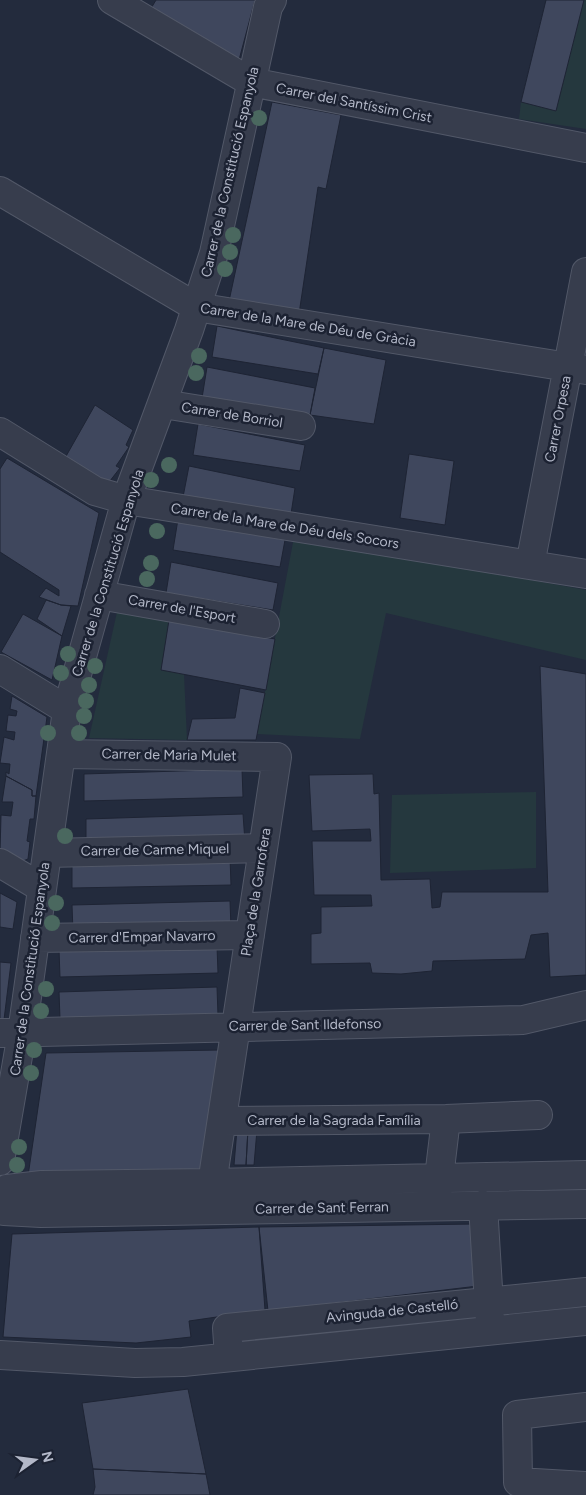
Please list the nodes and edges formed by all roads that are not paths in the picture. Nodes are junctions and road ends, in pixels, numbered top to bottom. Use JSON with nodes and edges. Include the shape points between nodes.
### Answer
{"nodes":[{"id":1,"x":112,"y":0,"type":"edge"},
{"id":2,"x":272,"y":0,"type":"edge"},
{"id":3,"x":251,"y":82,"type":"junction"},
{"id":4,"x":586,"y":148,"type":"edge"},
{"id":5,"x":0,"y":191,"type":"edge"},
{"id":6,"x":586,"y":272,"type":"edge"},
{"id":7,"x":196,"y":307,"type":"junction"},
{"id":8,"x":577,"y":369,"type":"edge"},
{"id":9,"x":163,"y":404,"type":"junction"},
{"id":10,"x":301,"y":426,"type":"dead end"},
{"id":11,"x":0,"y":432,"type":"edge"},
{"id":12,"x":126,"y":500,"type":"junction"},
{"id":13,"x":530,"y":565,"type":"junction"},
{"id":14,"x":586,"y":574,"type":"edge"},
{"id":15,"x":99,"y":595,"type":"junction"},
{"id":16,"x":265,"y":624,"type":"dead end"},
{"id":17,"x":0,"y":670,"type":"edge"},
{"id":18,"x":67,"y":710,"type":"junction"},
{"id":19,"x":61,"y":754,"type":"junction"},
{"id":20,"x":277,"y":757,"type":"joint"},
{"id":21,"x":263,"y":848,"type":"junction"},
{"id":22,"x":47,"y":853,"type":"junction"},
{"id":23,"x":0,"y":863,"type":"edge"},
{"id":24,"x":42,"y":888,"type":"junction"},
{"id":25,"x":250,"y":935,"type":"junction"},
{"id":26,"x":35,"y":938,"type":"junction"},
{"id":27,"x":586,"y":1005,"type":"edge"},
{"id":28,"x":236,"y":1027,"type":"junction"},
{"id":29,"x":11,"y":1033,"type":"edge"},
{"id":30,"x":538,"y":1115,"type":"dead end"},
{"id":31,"x":446,"y":1119,"type":"junction"},
{"id":32,"x":222,"y":1121,"type":"junction"},
{"id":33,"x":586,"y":1175,"type":"edge"},
{"id":34,"x":439,"y":1177,"type":"junction"},
{"id":35,"x":212,"y":1183,"type":"junction"},
{"id":36,"x":2,"y":1193,"type":"edge"},
{"id":37,"x":586,"y":1204,"type":"edge"},
{"id":38,"x":483,"y":1205,"type":"junction"},
{"id":39,"x":436,"y":1206,"type":"junction"},
{"id":40,"x":208,"y":1210,"type":"junction"},
{"id":41,"x":586,"y":1292,"type":"edge"},
{"id":42,"x":488,"y":1302,"type":"junction"},
{"id":43,"x":586,"y":1321,"type":"edge"},
{"id":44,"x":491,"y":1331,"type":"junction"},
{"id":45,"x":0,"y":1355,"type":"edge"},
{"id":46,"x":230,"y":1357,"type":"junction"},
{"id":47,"x":586,"y":1407,"type":"edge"},
{"id":48,"x":586,"y":1486,"type":"edge"}],
"edges":[{"from":1,"to":3,"type":"street","name":"Carrer del Santíssim Crist"},
{"from":2,"to":3,"type":"street","name":"Carrer de la Constitució Espanyola"},
{"from":3,"to":4,"type":"street","name":"Carrer del Santíssim Crist"},
{"from":3,"to":7,"type":"street","name":"Carrer de la Constitució Espanyola","via":[[214,253]]},
{"from":5,"to":7,"type":"street","name":"Carrer de la Mare de Déu de Gràcia"},
{"from":6,"to":8,"type":"street","name":"Carrer Orpesa"},
{"from":7,"to":8,"type":"street","name":"Carrer de la Mare de Déu de Gràcia"},
{"from":7,"to":9,"type":"street","name":"Carrer de la Constitució Espanyola"},
{"from":8,"to":13,"type":"street","name":"Carrer Orpesa"},
{"from":9,"to":10,"type":"street","name":"Carrer de Borriol"},
{"from":9,"to":12,"type":"street","name":"Carrer de la Constitució Espanyola"},
{"from":11,"to":12,"type":"street","name":"Carrer de la Mare de Déu dels Socors","via":[[95,491]]},
{"from":12,"to":13,"type":"street","name":"Carrer de la Mare de Déu dels Socors"},
{"from":12,"to":15,"type":"street","name":"Carrer de la Constitució Espanyola"},
{"from":13,"to":14,"type":"street","name":"Carrer de la Mare de Déu dels Socors"},
{"from":15,"to":16,"type":"street","name":"Carrer de l'Esport"},
{"from":15,"to":18,"type":"street","name":"Carrer de la Constitució Espanyola"},
{"from":17,"to":18,"type":"street"},
{"from":18,"to":19,"type":"street","name":"Carrer de la Constitució Espanyola"},
{"from":19,"to":20,"type":"street","name":"Carrer de Maria Mulet"},
{"from":19,"to":22,"type":"street","name":"Carrer de la Constitució Espanyola"},
{"from":20,"to":21,"type":"street","name":"Plaça de la Garrofera"},
{"from":21,"to":22,"type":"street","name":"Carrer de Carme Miquel"},
{"from":21,"to":25,"type":"street","name":"Plaça de la Garrofera"},
{"from":22,"to":24,"type":"street","name":"Carrer de la Constitució Espanyola"},
{"from":23,"to":24,"type":"street"},
{"from":24,"to":26,"type":"street","name":"Carrer de la Constitució Espanyola"},
{"from":25,"to":26,"type":"street","name":"Carrer d'Empar Navarro"},
{"from":25,"to":28,"type":"street","name":"Plaça de la Garrofera"},
{"from":26,"to":29,"type":"street","name":"Carrer de la Constitució Espanyola"},
{"from":27,"to":28,"type":"street","name":"Carrer de Sant Ildefonso","via":[[523,1020]]},
{"from":28,"to":29,"type":"street","name":"Carrer de Sant Ildefonso"},
{"from":28,"to":32,"type":"street","name":"Plaça de la Garrofera"},
{"from":29,"to":36,"type":"street","name":"Carrer de la Constitució Espanyola"},
{"from":30,"to":31,"type":"street","name":"Carrer de la Sagrada Família"},
{"from":31,"to":32,"type":"street","name":"Carrer de la Sagrada Família"},
{"from":31,"to":34,"type":"street"},
{"from":32,"to":35,"type":"street","name":"Plaça de la Garrofera"},
{"from":33,"to":34,"type":"street","name":"Carrer de Sant Ferran"},
{"from":34,"to":35,"type":"street","name":"Carrer de Sant Ferran"},
{"from":34,"to":39,"type":"street"},
{"from":35,"to":36,"type":"street","name":"Carrer de Sant Ferran","via":[[42,1185]]},
{"from":35,"to":40,"type":"street"},
{"from":36,"to":40,"type":"street","name":"Carrer de Sant Ferran","via":[[41,1213]]},
{"from":37,"to":38,"type":"street","name":"Carrer de Sant Ferran"},
{"from":38,"to":39,"type":"street","name":"Carrer de Sant Ferran"},
{"from":38,"to":42,"type":"street"},
{"from":39,"to":40,"type":"street","name":"Carrer de Sant Ferran"},
{"from":41,"to":42,"type":"street","name":"Avinguda de Castelló"},
{"from":42,"to":44,"type":"street"},
{"from":42,"to":46,"type":"street","name":"Avinguda de Castelló","via":[[227,1328]]},
{"from":43,"to":44,"type":"street"},
{"from":44,"to":46,"type":"street"},
{"from":45,"to":46,"type":"street","via":[[135,1363]]},
{"from":47,"to":48,"type":"street","via":[[517,1415],[518,1482]]}]}
